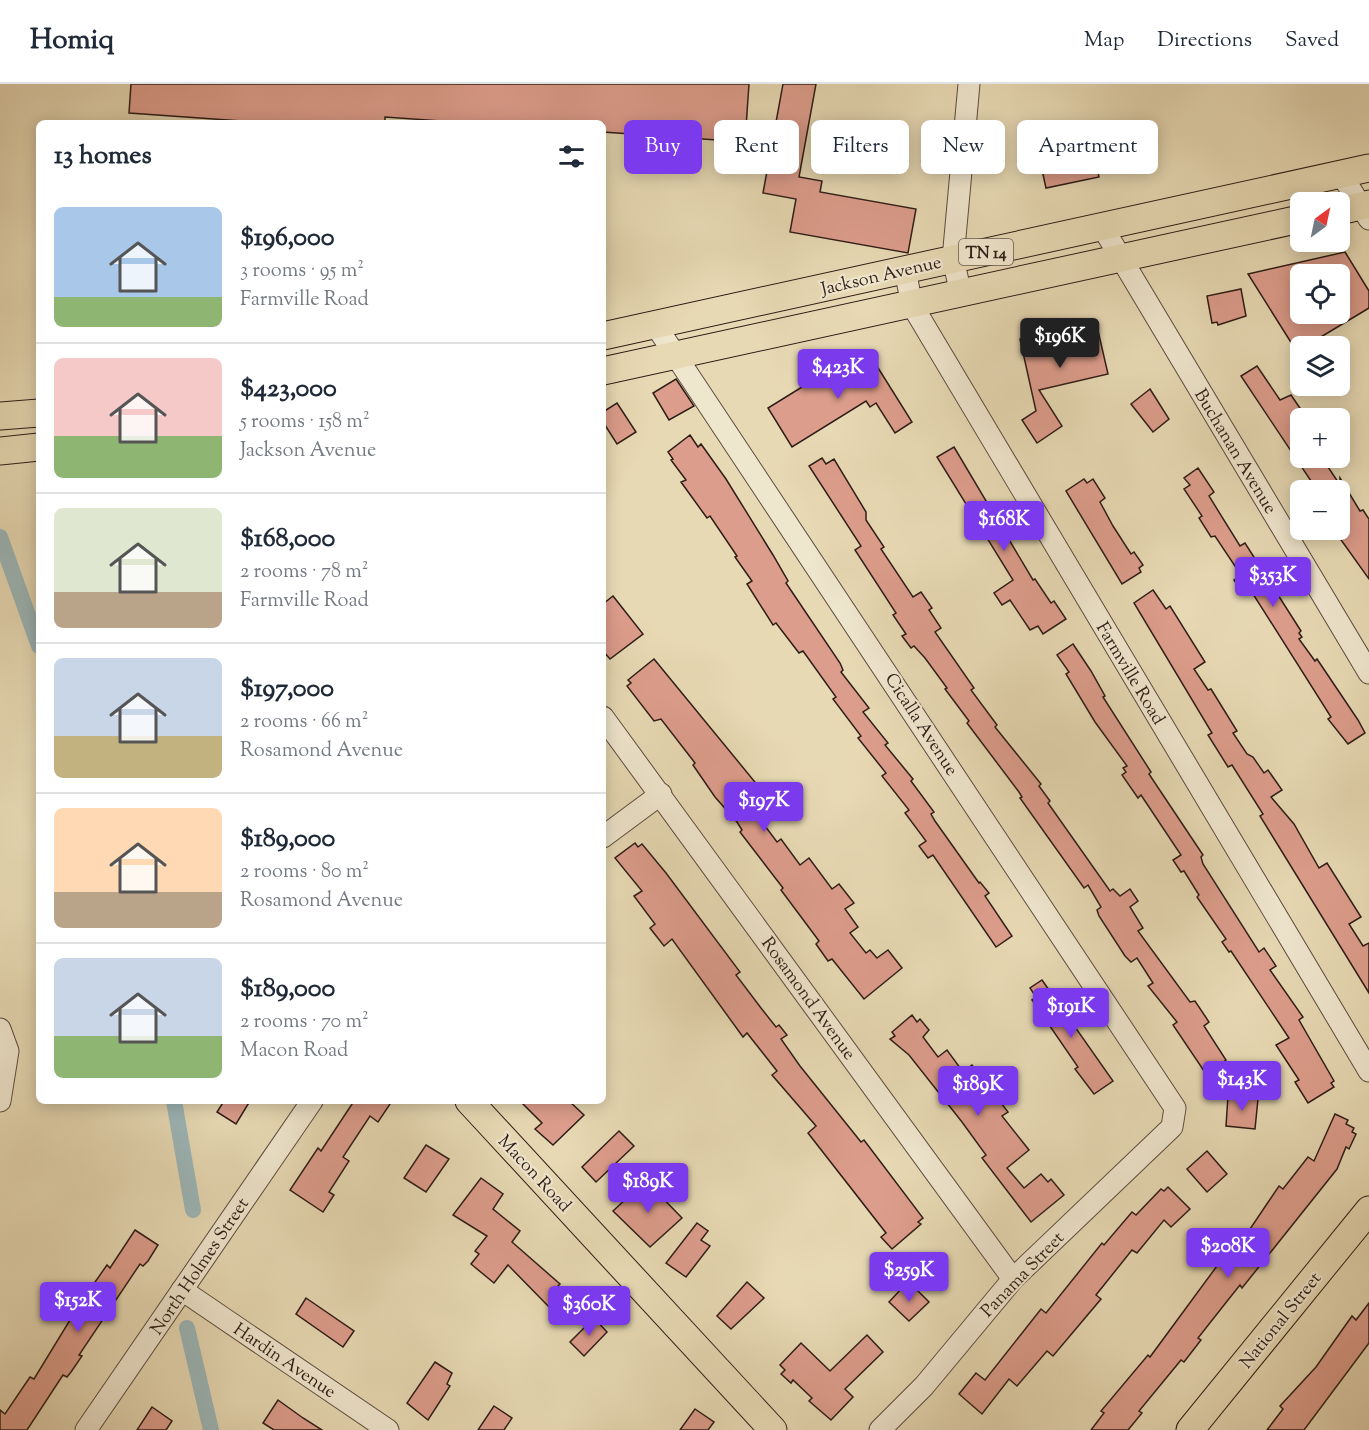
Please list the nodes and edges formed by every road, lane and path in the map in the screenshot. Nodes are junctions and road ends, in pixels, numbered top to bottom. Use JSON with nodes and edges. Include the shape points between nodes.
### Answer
{"nodes":[{"id":1,"x":969,"y":84,"type":"edge"},
{"id":2,"x":1369,"y":168,"type":"edge"},
{"id":3,"x":1341,"y":174,"type":"junction"},
{"id":4,"x":1360,"y":210,"type":"edge"},
{"id":5,"x":1290,"y":221,"type":"edge"},
{"id":6,"x":1103,"y":228,"type":"junction"},
{"id":7,"x":953,"y":259,"type":"junction"},
{"id":8,"x":1121,"y":259,"type":"junction"},
{"id":9,"x":905,"y":270,"type":"junction"},
{"id":10,"x":961,"y":294,"type":"junction"},
{"id":11,"x":912,"y":305,"type":"junction"},
{"id":12,"x":656,"y":326,"type":"junction"},
{"id":13,"x":606,"y":335,"type":"edge"},
{"id":14,"x":678,"y":356,"type":"junction"},
{"id":15,"x":606,"y":370,"type":"edge"},
{"id":16,"x":36,"y":412,"type":"edge"},
{"id":17,"x":0,"y":416,"type":"edge"},
{"id":18,"x":1369,"y":673,"type":"edge"},
{"id":19,"x":606,"y":721,"type":"edge"},
{"id":20,"x":661,"y":794,"type":"junction"},
{"id":21,"x":606,"y":835,"type":"edge"},
{"id":22,"x":0,"y":1029,"type":"edge"},
{"id":23,"x":1369,"y":1071,"type":"edge"},
{"id":24,"x":0,"y":1101,"type":"edge"},
{"id":25,"x":310,"y":1104,"type":"edge"},
{"id":26,"x":472,"y":1104,"type":"edge"},
{"id":27,"x":1172,"y":1126,"type":"joint"},
{"id":28,"x":1369,"y":1210,"type":"edge"},
{"id":29,"x":1013,"y":1279,"type":"junction"},
{"id":30,"x":182,"y":1290,"type":"junction"},
{"id":31,"x":86,"y":1430,"type":"edge"},
{"id":32,"x":388,"y":1430,"type":"edge"},
{"id":33,"x":773,"y":1430,"type":"edge"},
{"id":34,"x":880,"y":1430,"type":"edge"},
{"id":35,"x":1191,"y":1430,"type":"edge"}],
"edges":[{"from":1,"to":7,"type":"street"},
{"from":2,"to":3,"type":"main road","name":"Jackson Avenue","number":"TN 14"},
{"from":3,"to":4,"type":"street"},
{"from":3,"to":6,"type":"main road","name":"Jackson Avenue","number":"TN 14"},
{"from":5,"to":8,"type":"main road","name":"Jackson Avenue","number":"TN 14"},
{"from":6,"to":7,"type":"main road","name":"Jackson Avenue","number":"TN 14"},
{"from":6,"to":8,"type":"street","name":"Buchanan Avenue"},
{"from":7,"to":9,"type":"main road","name":"Jackson Avenue","number":"TN 14"},
{"from":7,"to":10,"type":"street"},
{"from":8,"to":10,"type":"main road","name":"Jackson Avenue","number":"TN 14"},
{"from":8,"to":18,"type":"street","name":"Buchanan Avenue"},
{"from":9,"to":11,"type":"street","name":"Farmville Road"},
{"from":9,"to":12,"type":"main road","name":"Jackson Avenue","number":"TN 14"},
{"from":10,"to":11,"type":"main road","name":"Jackson Avenue","number":"TN 14"},
{"from":11,"to":14,"type":"main road","name":"Jackson Avenue","number":"TN 14"},
{"from":11,"to":23,"type":"street","name":"Farmville Road"},
{"from":12,"to":13,"type":"main road","name":"Jackson Avenue","number":"TN 14"},
{"from":12,"to":14,"type":"street","name":"Cicalla Avenue"},
{"from":14,"to":15,"type":"main road","name":"Jackson Avenue","number":"TN 14"},
{"from":14,"to":27,"type":"street","name":"Cicalla Avenue","via":[[1175,1108]]},
{"from":16,"to":17,"type":"main road"},
{"from":19,"to":20,"type":"street","name":"Rosamond Avenue"},
{"from":20,"to":21,"type":"street"},
{"from":20,"to":29,"type":"street","name":"Rosamond Avenue"},
{"from":22,"to":24,"type":"street","via":[[8,1051]]},
{"from":25,"to":30,"type":"street","name":"North Holmes Street"},
{"from":26,"to":33,"type":"main road","name":"Macon Road"},
{"from":27,"to":29,"type":"street","name":"Panama Street"},
{"from":28,"to":35,"type":"main road","name":"National Street"},
{"from":29,"to":34,"type":"street","name":"Panama Street","via":[[924,1386]]},
{"from":30,"to":31,"type":"street","name":"North Holmes Street"},
{"from":30,"to":32,"type":"street","name":"Hardin Avenue"}]}
